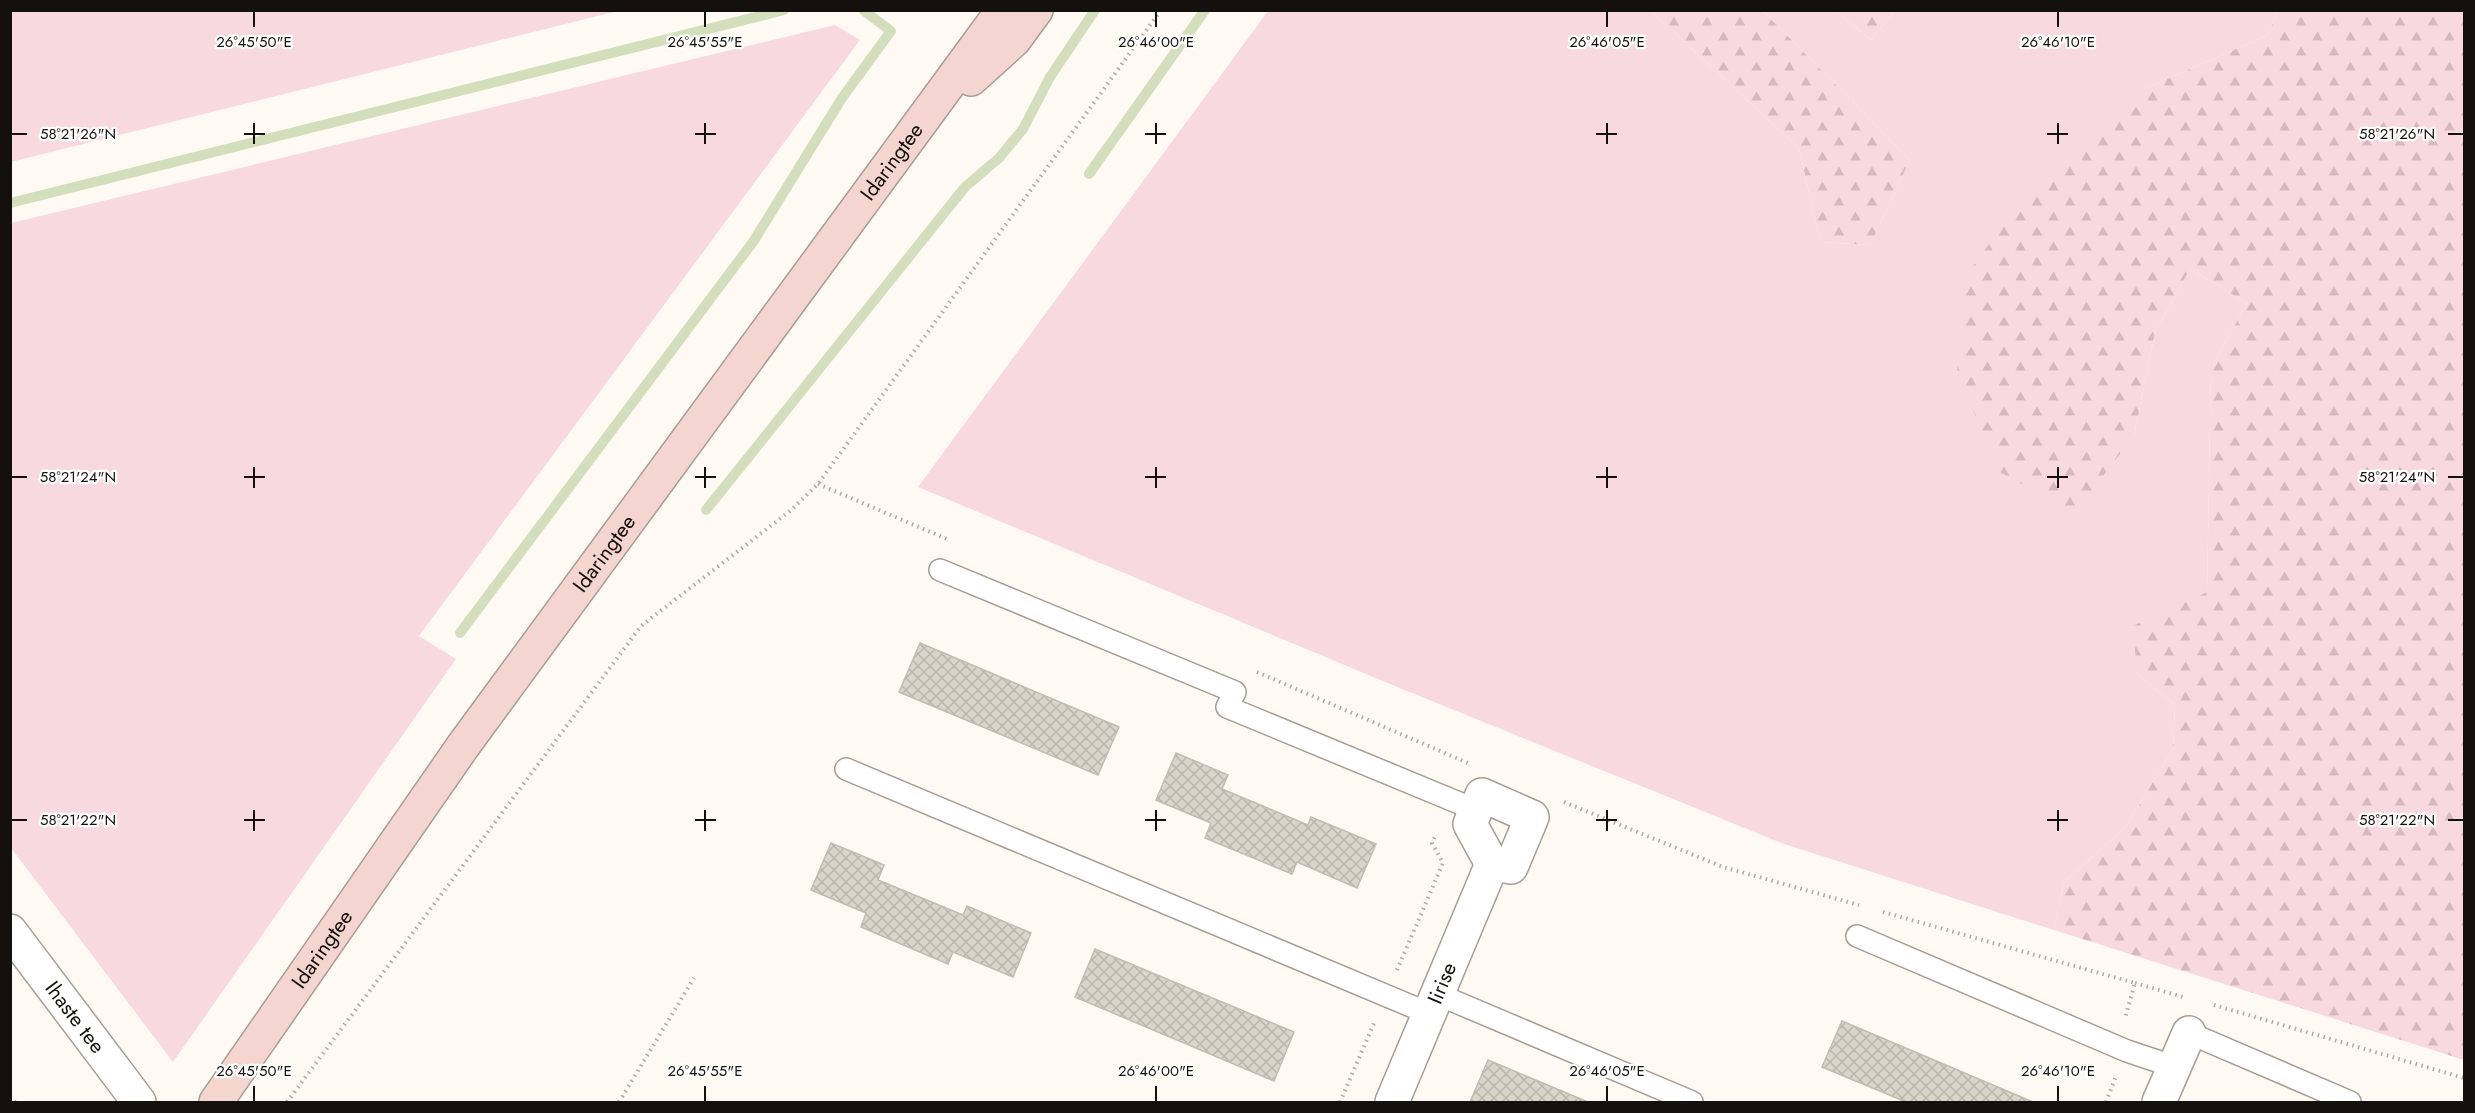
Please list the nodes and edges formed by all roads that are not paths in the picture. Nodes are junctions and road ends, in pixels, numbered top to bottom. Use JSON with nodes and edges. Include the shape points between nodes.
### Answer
{"nodes":[{"id":1,"x":1003,"y":10,"type":"edge"},
{"id":2,"x":1036,"y":10,"type":"edge"},
{"id":3,"x":920,"y":125,"type":"junction"},
{"id":4,"x":940,"y":570,"type":"dead end"},
{"id":5,"x":846,"y":769,"type":"dead end"},
{"id":6,"x":1463,"y":804,"type":"junction"},
{"id":7,"x":1492,"y":864,"type":"junction"},
{"id":8,"x":10,"y":931,"type":"edge"},
{"id":9,"x":1857,"y":936,"type":"dead end"},
{"id":10,"x":1434,"y":1004,"type":"junction"},
{"id":11,"x":2189,"y":1033,"type":"joint"},
{"id":12,"x":2175,"y":1067,"type":"junction"},
{"id":13,"x":140,"y":1102,"type":"edge"},
{"id":14,"x":216,"y":1102,"type":"edge"},
{"id":15,"x":1392,"y":1102,"type":"edge"},
{"id":16,"x":1692,"y":1102,"type":"edge"},
{"id":17,"x":2159,"y":1102,"type":"edge"},
{"id":18,"x":2350,"y":1102,"type":"edge"}],
"edges":[{"from":1,"to":3,"type":"main road","name":"Idaringtee"},
{"from":2,"to":3,"type":"main road","via":[[1014,40]]},
{"from":3,"to":14,"type":"main road","name":"Idaringtee","via":[[463,746]]},
{"from":4,"to":6,"type":"lane","via":[[1235,692],[1227,707]]},
{"from":5,"to":10,"type":"lane","via":[[1387,994]]},
{"from":6,"to":7,"type":"street"},
{"from":6,"to":7,"type":"street","via":[[1482,795],[1532,817],[1511,867]]},
{"from":7,"to":10,"type":"street","name":"Iirise"},
{"from":8,"to":13,"type":"street","name":"Ihaste tee"},
{"from":9,"to":12,"type":"lane","via":[[2127,1051]]},
{"from":10,"to":15,"type":"street","name":"Iirise"},
{"from":10,"to":16,"type":"lane"},
{"from":11,"to":12,"type":"street"},
{"from":11,"to":18,"type":"lane"},
{"from":12,"to":17,"type":"street"}]}
